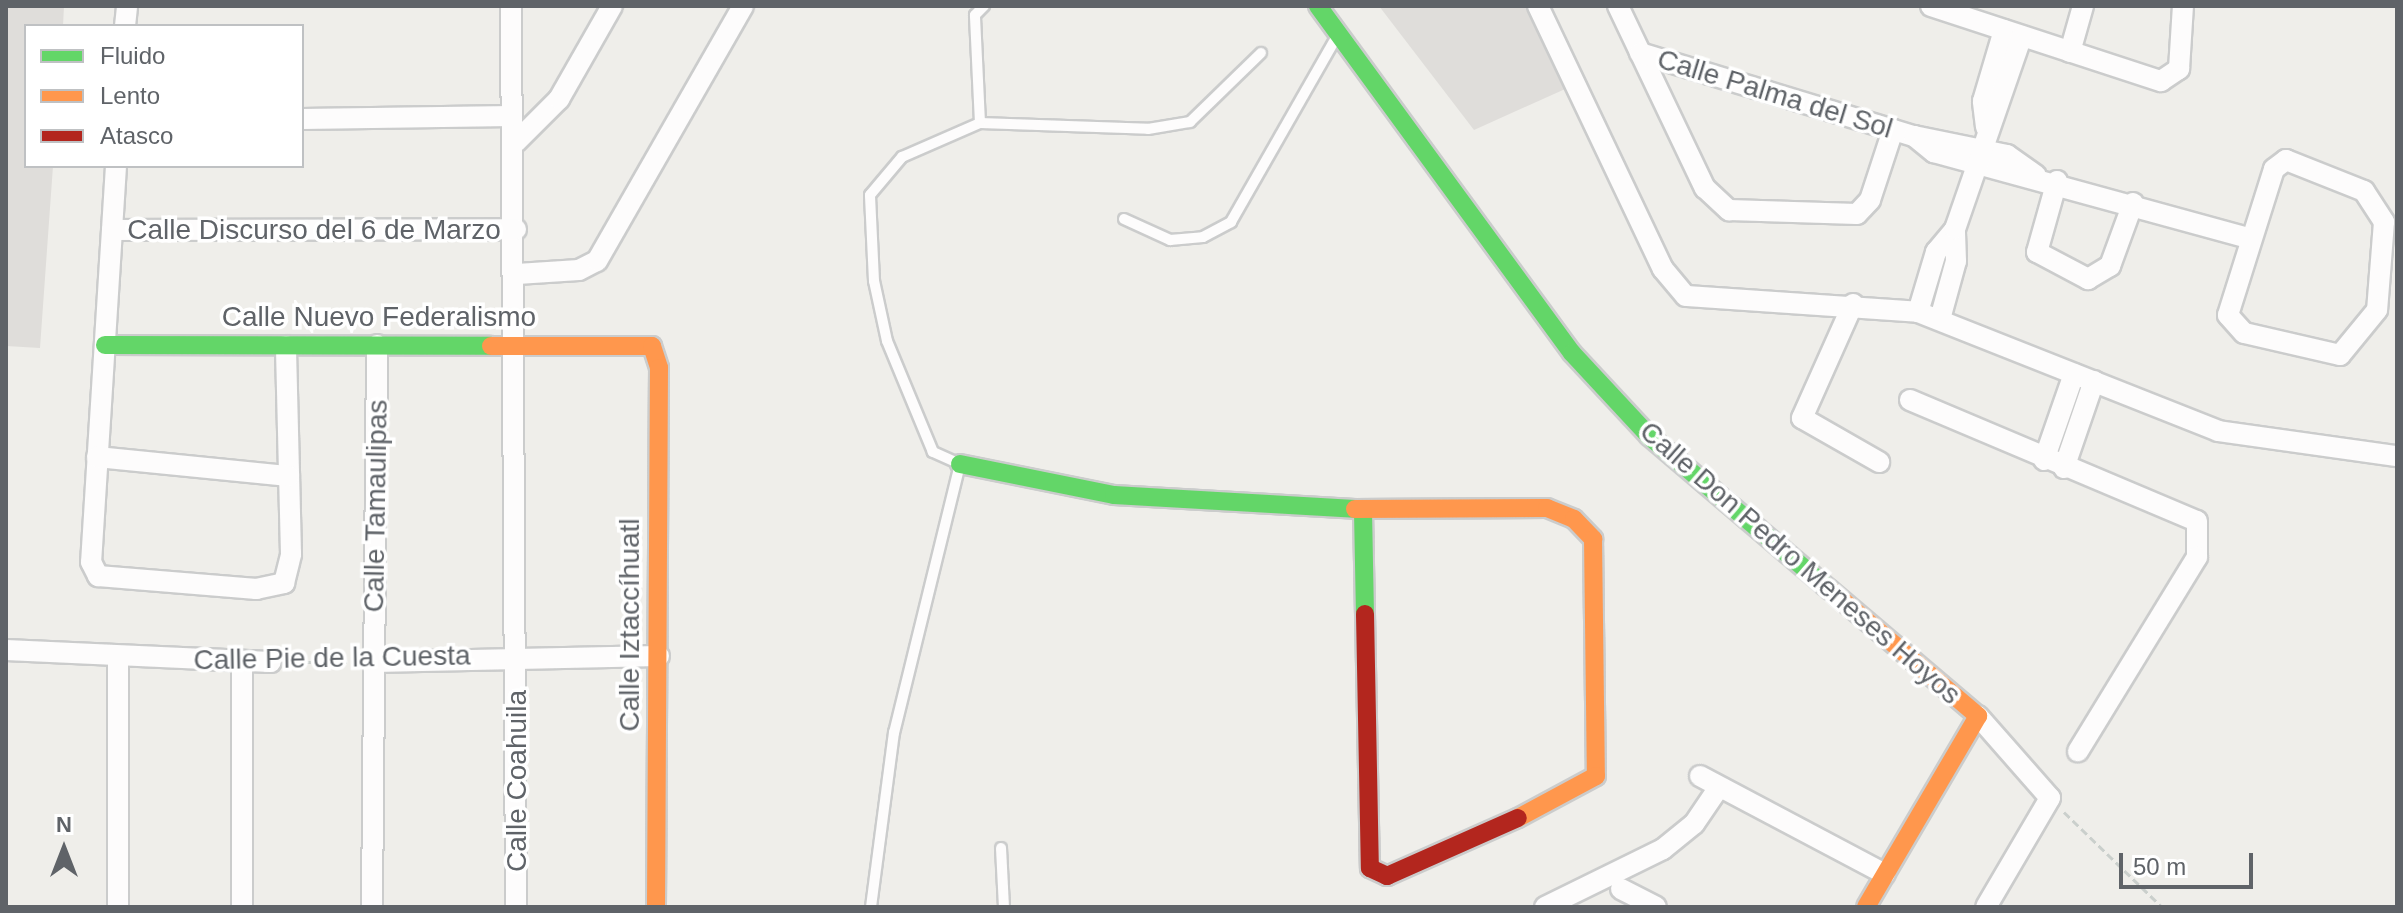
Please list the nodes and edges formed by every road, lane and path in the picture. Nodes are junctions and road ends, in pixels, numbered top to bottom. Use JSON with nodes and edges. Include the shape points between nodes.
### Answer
{"nodes":[{"id":1,"x":511,"y":6,"type":"edge"},
{"id":2,"x":612,"y":6,"type":"edge"},
{"id":3,"x":743,"y":6,"type":"edge"},
{"id":4,"x":984,"y":6,"type":"edge"},
{"id":5,"x":1318,"y":6,"type":"edge"},
{"id":6,"x":1538,"y":6,"type":"edge"},
{"id":7,"x":1618,"y":6,"type":"edge"},
{"id":8,"x":1931,"y":6,"type":"edge"},
{"id":9,"x":2083,"y":6,"type":"edge"},
{"id":10,"x":2183,"y":6,"type":"edge"},
{"id":11,"x":1955,"y":10,"type":"edge"},
{"id":12,"x":2013,"y":33,"type":"junction"},
{"id":13,"x":1336,"y":38,"type":"junction"},
{"id":14,"x":2070,"y":52,"type":"junction"},
{"id":15,"x":1261,"y":53,"type":"dead end"},
{"id":16,"x":1640,"y":53,"type":"junction"},
{"id":17,"x":512,"y":116,"type":"junction"},
{"id":18,"x":304,"y":119,"type":"edge"},
{"id":19,"x":980,"y":123,"type":"junction"},
{"id":20,"x":1893,"y":130,"type":"junction"},
{"id":21,"x":516,"y":142,"type":"junction"},
{"id":22,"x":1977,"y":156,"type":"junction"},
{"id":23,"x":116,"y":168,"type":"edge"},
{"id":24,"x":2057,"y":181,"type":"junction"},
{"id":25,"x":2133,"y":203,"type":"junction"},
{"id":26,"x":1124,"y":219,"type":"dead end"},
{"id":27,"x":516,"y":229,"type":"junction"},
{"id":28,"x":1955,"y":229,"type":"junction"},
{"id":29,"x":112,"y":230,"type":"junction"},
{"id":30,"x":2251,"y":239,"type":"junction"},
{"id":31,"x":517,"y":274,"type":"junction"},
{"id":32,"x":1853,"y":304,"type":"junction"},
{"id":33,"x":1918,"y":312,"type":"junction"},
{"id":34,"x":1940,"y":319,"type":"junction"},
{"id":35,"x":105,"y":345,"type":"junction"},
{"id":36,"x":377,"y":345,"type":"junction"},
{"id":37,"x":517,"y":345,"type":"junction"},
{"id":38,"x":286,"y":346,"type":"junction"},
{"id":39,"x":652,"y":346,"type":"joint"},
{"id":40,"x":2084,"y":378,"type":"junction"},
{"id":41,"x":1910,"y":400,"type":"dead end"},
{"id":42,"x":2397,"y":456,"type":"edge"},
{"id":43,"x":97,"y":457,"type":"junction"},
{"id":44,"x":2044,"y":460,"type":"junction"},
{"id":45,"x":1879,"y":462,"type":"dead end"},
{"id":46,"x":960,"y":464,"type":"junction"},
{"id":47,"x":2064,"y":468,"type":"junction"},
{"id":48,"x":289,"y":476,"type":"junction"},
{"id":49,"x":1363,"y":511,"type":"junction"},
{"id":50,"x":6,"y":650,"type":"edge"},
{"id":51,"x":518,"y":656,"type":"junction"},
{"id":52,"x":659,"y":656,"type":"junction"},
{"id":53,"x":118,"y":657,"type":"junction"},
{"id":54,"x":271,"y":662,"type":"joint"},
{"id":55,"x":374,"y":662,"type":"junction"},
{"id":56,"x":242,"y":663,"type":"junction"},
{"id":57,"x":1978,"y":716,"type":"junction"},
{"id":58,"x":2078,"y":751,"type":"dead end"},
{"id":59,"x":1700,"y":776,"type":"dead end"},
{"id":60,"x":1717,"y":790,"type":"junction"},
{"id":61,"x":2050,"y":798,"type":"junction"},
{"id":62,"x":1001,"y":848,"type":"dead end"},
{"id":63,"x":1885,"y":874,"type":"junction"},
{"id":64,"x":1622,"y":891,"type":"edge"},
{"id":65,"x":1869,"y":906,"type":"edge"},
{"id":66,"x":118,"y":907,"type":"edge"},
{"id":67,"x":242,"y":907,"type":"edge"},
{"id":68,"x":372,"y":907,"type":"edge"},
{"id":69,"x":516,"y":907,"type":"edge"},
{"id":70,"x":656,"y":907,"type":"edge"},
{"id":71,"x":871,"y":907,"type":"edge"},
{"id":72,"x":1004,"y":907,"type":"edge"},
{"id":73,"x":1545,"y":907,"type":"edge"},
{"id":74,"x":1656,"y":907,"type":"edge"},
{"id":75,"x":1986,"y":907,"type":"edge"},
{"id":76,"x":2162,"y":907,"type":"edge"}],
"edges":[{"from":1,"to":17,"type":"street","name":"Calle Coahuila"},
{"from":2,"to":21,"type":"street","via":[[559,99]]},
{"from":3,"to":31,"type":"street","via":[[604,250],[579,270]]},
{"from":4,"to":19,"type":"lane","via":[[975,15]]},
{"from":5,"to":13,"type":"street","name":"Calle Don Pedro Meneses Hoyos"},
{"from":6,"to":32,"type":"street","via":[[1676,289],[1712,303]]},
{"from":7,"to":16,"type":"street","name":"Calle Palma del Sol"},
{"from":8,"to":11,"type":"street"},
{"from":9,"to":14,"type":"street"},
{"from":10,"to":14,"type":"street","via":[[2179,69],[2168,81]]},
{"from":11,"to":12,"type":"street"},
{"from":12,"to":14,"type":"street"},
{"from":12,"to":22,"type":"street","via":[[2003,103],[1986,127]]},
{"from":13,"to":26,"type":"lane","via":[[1231,222],[1203,237],[1170,240]]},
{"from":13,"to":57,"type":"street","name":"Calle Don Pedro Meneses Hoyos","via":[[1572,353],[1649,436]]},
{"from":15,"to":19,"type":"lane","via":[[1190,122],[1148,129]]},
{"from":16,"to":20,"type":"street","name":"Calle Palma del Sol"},
{"from":16,"to":20,"type":"street","via":[[1705,188],[1738,214],[1847,216],[1870,200]]},
{"from":17,"to":18,"type":"street"},
{"from":17,"to":21,"type":"street","name":"Calle Coahuila"},
{"from":19,"to":46,"type":"lane","via":[[902,157],[870,195],[874,281],[887,341],[933,452]]},
{"from":20,"to":22,"type":"street","name":"Calle Palma del Sol"},
{"from":21,"to":27,"type":"street","name":"Calle Coahuila"},
{"from":22,"to":24,"type":"street","name":"Calle Palma del Sol"},
{"from":22,"to":28,"type":"street"},
{"from":23,"to":29,"type":"street"},
{"from":24,"to":25,"type":"street","name":"Calle Palma del Sol"},
{"from":24,"to":25,"type":"street","via":[[2037,252],[2043,261],[2088,279],[2110,266]]},
{"from":25,"to":30,"type":"street","name":"Calle Palma del Sol"},
{"from":27,"to":29,"type":"street","name":"Calle Discurso del 6 de Marzo"},
{"from":27,"to":31,"type":"street","name":"Calle Coahuila"},
{"from":28,"to":33,"type":"street","via":[[1936,252]]},
{"from":28,"to":34,"type":"street","via":[[1956,261]]},
{"from":29,"to":35,"type":"street"},
{"from":30,"to":30,"type":"street","via":[[2274,169],[2286,160],[2305,162],[2378,203],[2386,256],[2377,310],[2340,355],[2244,333],[2228,315]]},
{"from":31,"to":37,"type":"street","name":"Calle Coahuila"},
{"from":32,"to":33,"type":"street"},
{"from":32,"to":45,"type":"street","via":[[1802,418]]},
{"from":33,"to":34,"type":"street"},
{"from":34,"to":40,"type":"street"},
{"from":35,"to":38,"type":"street","name":"Calle Nuevo Federalismo"},
{"from":35,"to":43,"type":"street"},
{"from":36,"to":37,"type":"street","name":"Calle Nuevo Federalismo"},
{"from":36,"to":38,"type":"street","name":"Calle Nuevo Federalismo"},
{"from":36,"to":55,"type":"street","name":"Calle Tamaulipas"},
{"from":37,"to":39,"type":"street","name":"Calle Nuevo Federalismo"},
{"from":37,"to":51,"type":"street","name":"Calle Coahuila"},
{"from":38,"to":48,"type":"street"},
{"from":39,"to":52,"type":"street","name":"Calle Iztaccíhuatl","via":[[659,368]]},
{"from":40,"to":42,"type":"street","via":[[2218,431]]},
{"from":40,"to":44,"type":"street"},
{"from":40,"to":47,"type":"street"},
{"from":41,"to":44,"type":"street"},
{"from":43,"to":48,"type":"street"},
{"from":43,"to":48,"type":"street","via":[[92,570],[106,579],[256,589],[284,583],[291,554]]},
{"from":44,"to":47,"type":"street"},
{"from":46,"to":49,"type":"street","via":[[1114,495]]},
{"from":46,"to":71,"type":"lane","via":[[891,747]]},
{"from":47,"to":58,"type":"street","via":[[2183,510],[2197,521],[2201,540]]},
{"from":49,"to":49,"type":"street","via":[[1370,868],[1387,876],[1581,790],[1596,776],[1593,539],[1574,519],[1547,508]]},
{"from":50,"to":53,"type":"street","name":"Calle Pie de la Cuesta"},
{"from":51,"to":52,"type":"street","name":"Calle Pie de la Cuesta"},
{"from":51,"to":55,"type":"street","name":"Calle Pie de la Cuesta"},
{"from":51,"to":69,"type":"street","name":"Calle Coahuila"},
{"from":52,"to":70,"type":"street","name":"Calle Iztaccíhuatl"},
{"from":53,"to":56,"type":"street","name":"Calle Pie de la Cuesta"},
{"from":53,"to":66,"type":"street"},
{"from":54,"to":55,"type":"path","name":"Calle Pie de la Cuesta"},
{"from":54,"to":56,"type":"street","name":"Calle Pie de la Cuesta"},
{"from":55,"to":68,"type":"street","name":"Calle Tamaulipas"},
{"from":56,"to":67,"type":"street"},
{"from":57,"to":61,"type":"street","name":"Calle Don Pedro Meneses Hoyos"},
{"from":57,"to":63,"type":"street"},
{"from":59,"to":60,"type":"street"},
{"from":60,"to":63,"type":"street"},
{"from":60,"to":64,"type":"street","via":[[1682,835]]},
{"from":61,"to":75,"type":"street"},
{"from":61,"to":76,"type":"path"},
{"from":62,"to":72,"type":"lane"},
{"from":63,"to":65,"type":"street"},
{"from":64,"to":73,"type":"street"},
{"from":64,"to":74,"type":"street"}]}
